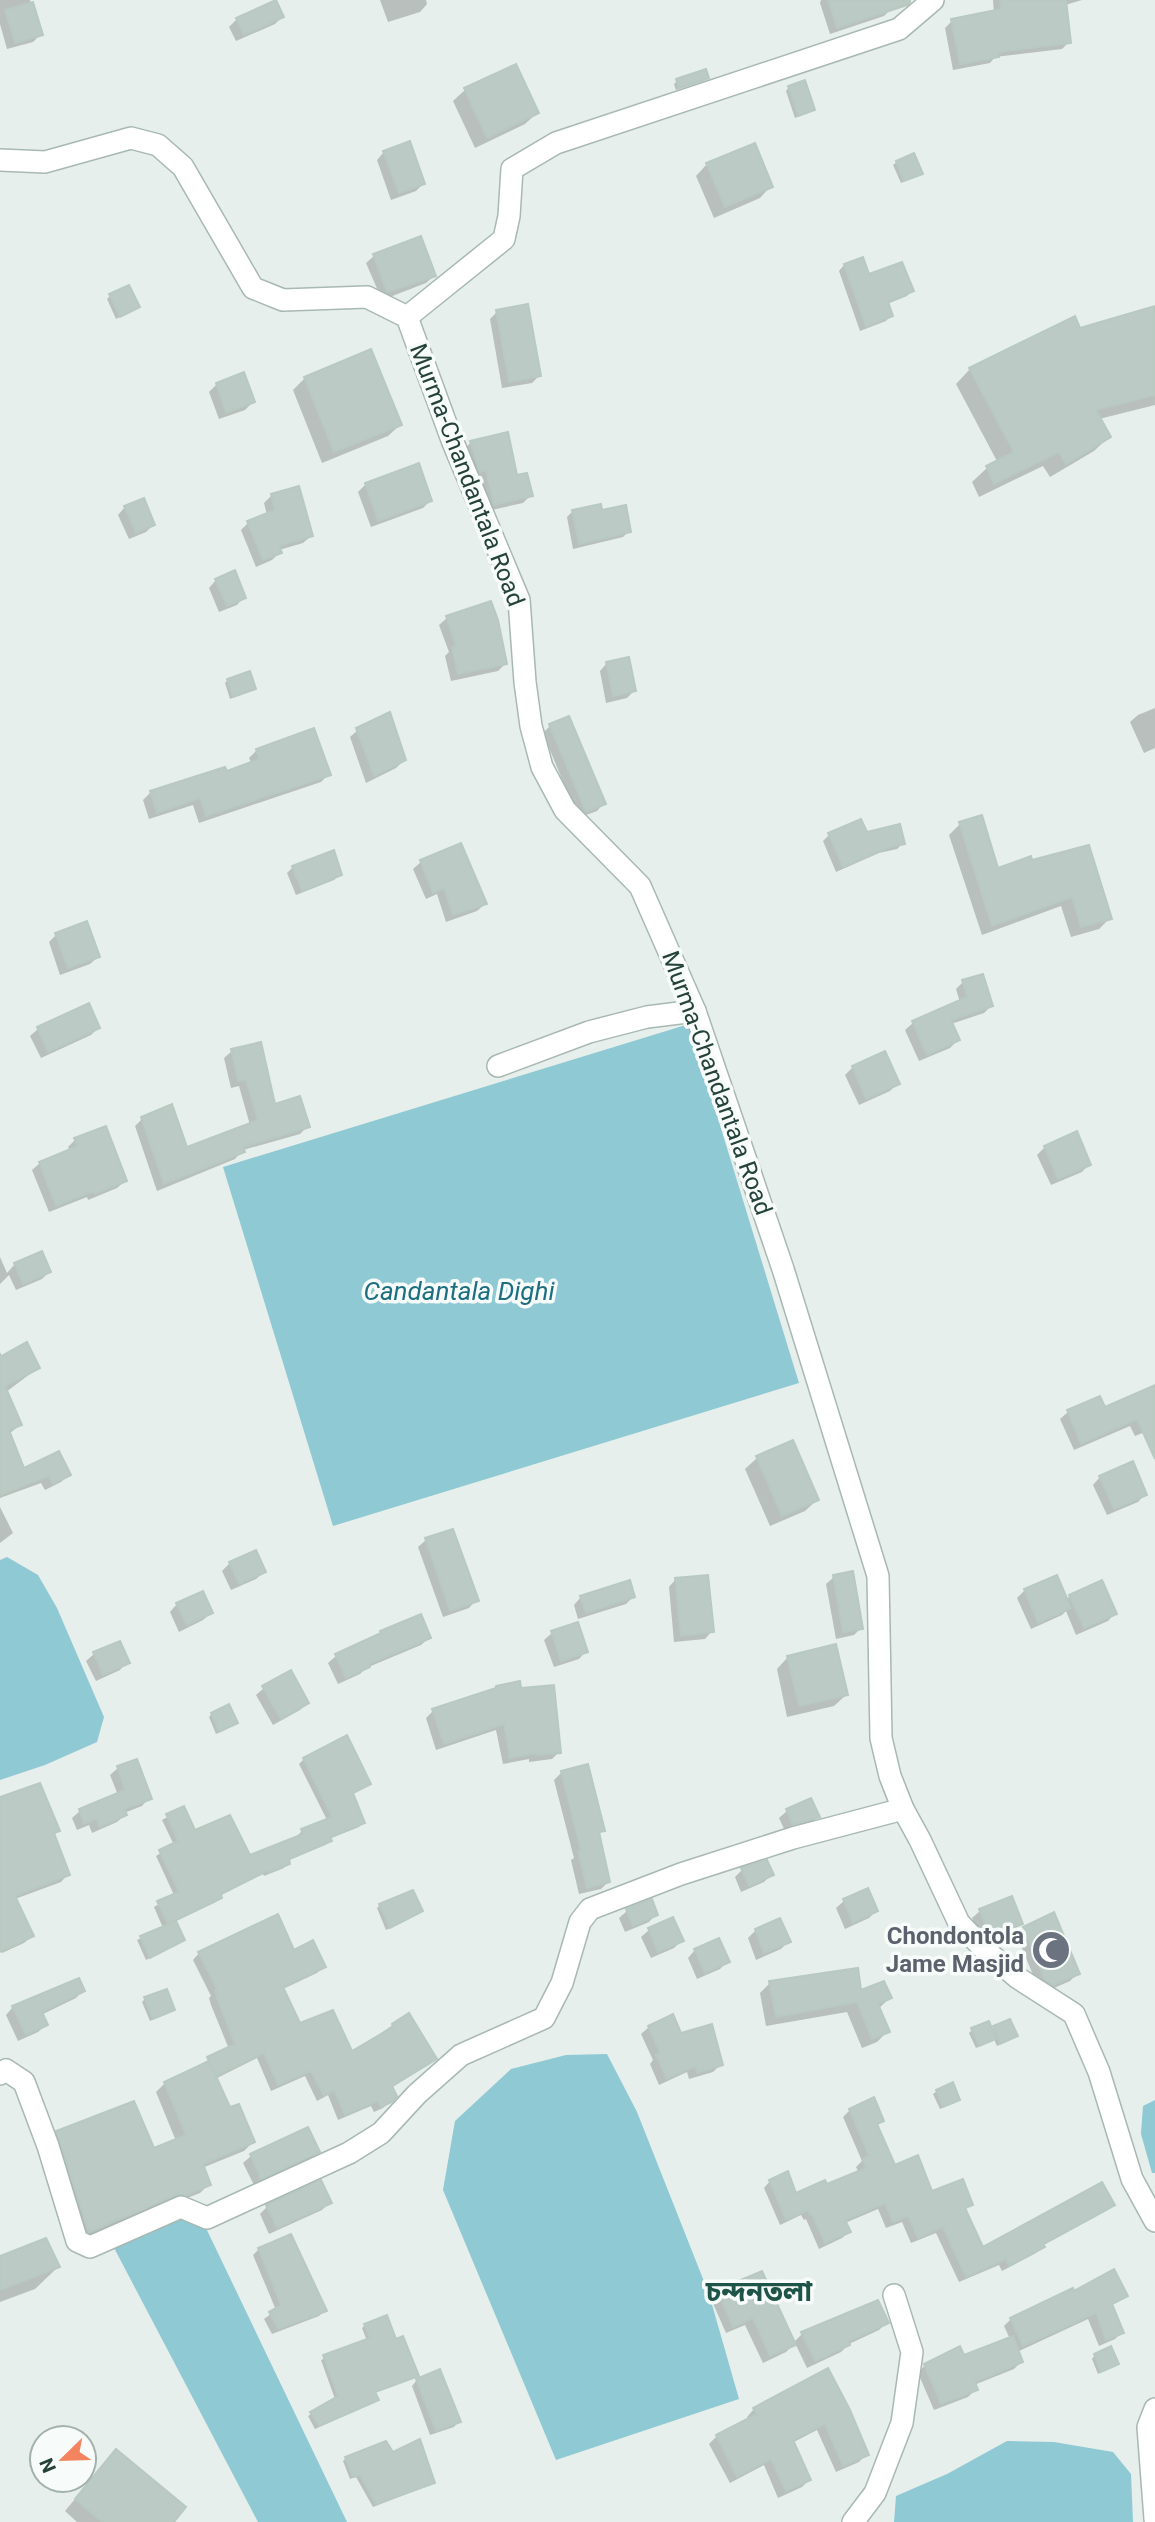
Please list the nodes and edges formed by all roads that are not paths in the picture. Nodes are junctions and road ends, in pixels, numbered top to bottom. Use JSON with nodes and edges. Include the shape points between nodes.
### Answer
{"nodes":[{"id":1,"x":933,"y":0,"type":"edge"},
{"id":2,"x":0,"y":160,"type":"edge"},
{"id":3,"x":407,"y":317,"type":"junction"},
{"id":4,"x":695,"y":1011,"type":"junction"},
{"id":5,"x":498,"y":1066,"type":"dead end"},
{"id":6,"x":903,"y":1809,"type":"junction"},
{"id":7,"x":0,"y":2074,"type":"edge"},
{"id":8,"x":1155,"y":2221,"type":"edge"},
{"id":9,"x":894,"y":2295,"type":"dead end"},
{"id":10,"x":1155,"y":2409,"type":"edge"},
{"id":11,"x":1155,"y":2519,"type":"edge"},
{"id":12,"x":853,"y":2522,"type":"edge"}],
"edges":[{"from":1,"to":3,"type":"street","via":[[899,29],[556,143],[512,169],[504,239]]},
{"from":2,"to":3,"type":"street","name":"Murma-Chandantala Road","via":[[45,162],[131,138],[158,145],[183,167],[253,288],[283,300],[367,297]]},
{"from":3,"to":4,"type":"street","name":"Murma-Chandantala Road","via":[[519,600],[531,726],[542,767],[565,810],[640,886]]},
{"from":4,"to":5,"type":"street","via":[[647,1017],[590,1032]]},
{"from":4,"to":6,"type":"street","name":"Murma-Chandantala Road","via":[[783,1269],[878,1576],[881,1738]]},
{"from":6,"to":7,"type":"street","via":[[793,1838],[590,1909],[580,1922],[562,1983],[544,2018],[461,2055],[381,2133],[349,2152],[207,2218],[181,2207],[90,2246],[77,2241],[24,2082],[6,2070]]},
{"from":6,"to":8,"type":"street","name":"Murma-Chandantala Road","via":[[959,1923],[1018,1978],[1074,2014],[1099,2072],[1132,2179]]},
{"from":9,"to":12,"type":"street","via":[[912,2352],[902,2423],[874,2493]]},
{"from":10,"to":11,"type":"street","via":[[1148,2427]]}]}
